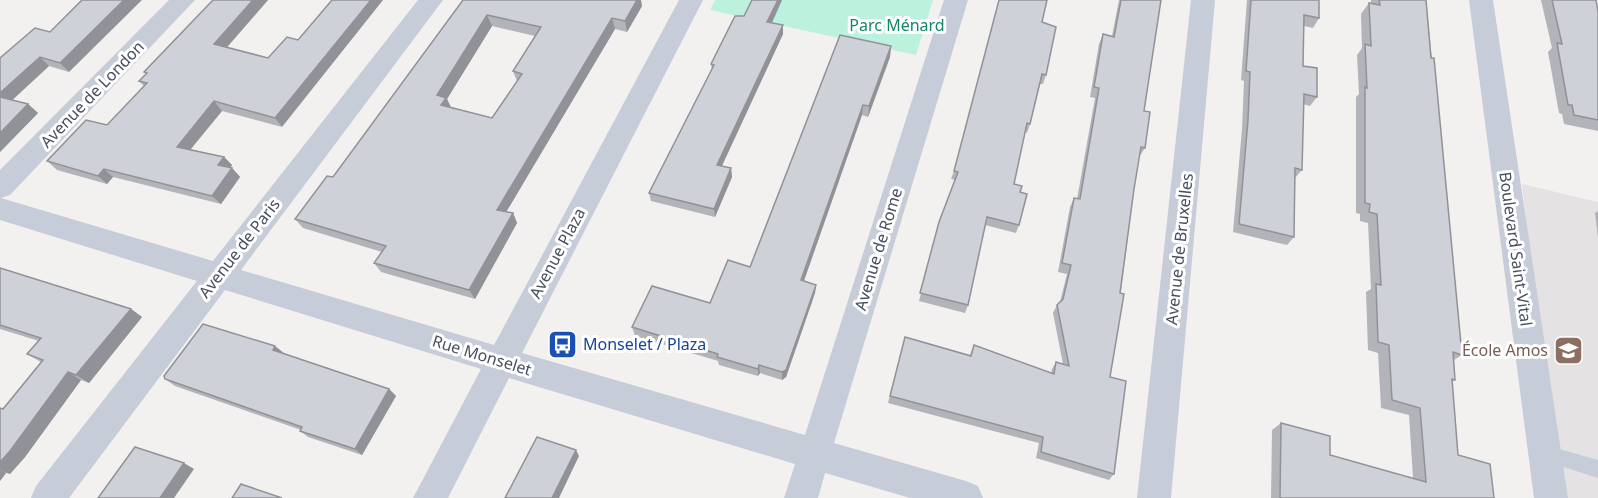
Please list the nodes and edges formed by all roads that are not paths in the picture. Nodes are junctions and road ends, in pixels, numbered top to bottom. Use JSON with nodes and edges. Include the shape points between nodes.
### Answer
{"nodes":[{"id":1,"x":183,"y":0,"type":"edge"},
{"id":2,"x":431,"y":0,"type":"edge"},
{"id":3,"x":956,"y":0,"type":"edge"},
{"id":4,"x":1203,"y":0,"type":"edge"},
{"id":5,"x":1480,"y":0,"type":"edge"},
{"id":6,"x":689,"y":5,"type":"edge"},
{"id":7,"x":0,"y":187,"type":"edge"},
{"id":8,"x":0,"y":209,"type":"edge"},
{"id":9,"x":219,"y":275,"type":"junction"},
{"id":10,"x":500,"y":361,"type":"junction"},
{"id":11,"x":815,"y":452,"type":"junction"},
{"id":12,"x":1545,"y":453,"type":"junction"},
{"id":13,"x":1598,"y":469,"type":"edge"},
{"id":14,"x":48,"y":498,"type":"edge"},
{"id":15,"x":430,"y":498,"type":"edge"},
{"id":16,"x":801,"y":498,"type":"edge"},
{"id":17,"x":966,"y":498,"type":"edge"},
{"id":18,"x":1154,"y":498,"type":"edge"},
{"id":19,"x":1551,"y":498,"type":"edge"}],
"edges":[{"from":1,"to":7,"type":"street","name":"Avenue de London"},
{"from":2,"to":9,"type":"street","name":"Avenue de Paris"},
{"from":3,"to":11,"type":"street","name":"Avenue de Rome"},
{"from":4,"to":18,"type":"street","name":"Avenue de Bruxelles"},
{"from":5,"to":12,"type":"street","name":"Boulevard Saint-Vital"},
{"from":6,"to":10,"type":"street","name":"Avenue Plaza"},
{"from":8,"to":9,"type":"street","name":"Rue Monselet"},
{"from":9,"to":10,"type":"street","name":"Rue Monselet"},
{"from":9,"to":14,"type":"street","name":"Avenue de Paris"},
{"from":10,"to":11,"type":"street","name":"Rue Monselet"},
{"from":10,"to":15,"type":"street","name":"Avenue Plaza"},
{"from":11,"to":16,"type":"street","name":"Avenue de Rome"},
{"from":11,"to":17,"type":"street","name":"Rue Monselet"},
{"from":12,"to":13,"type":"lane"},
{"from":12,"to":19,"type":"street","name":"Boulevard Saint-Vital"}]}
